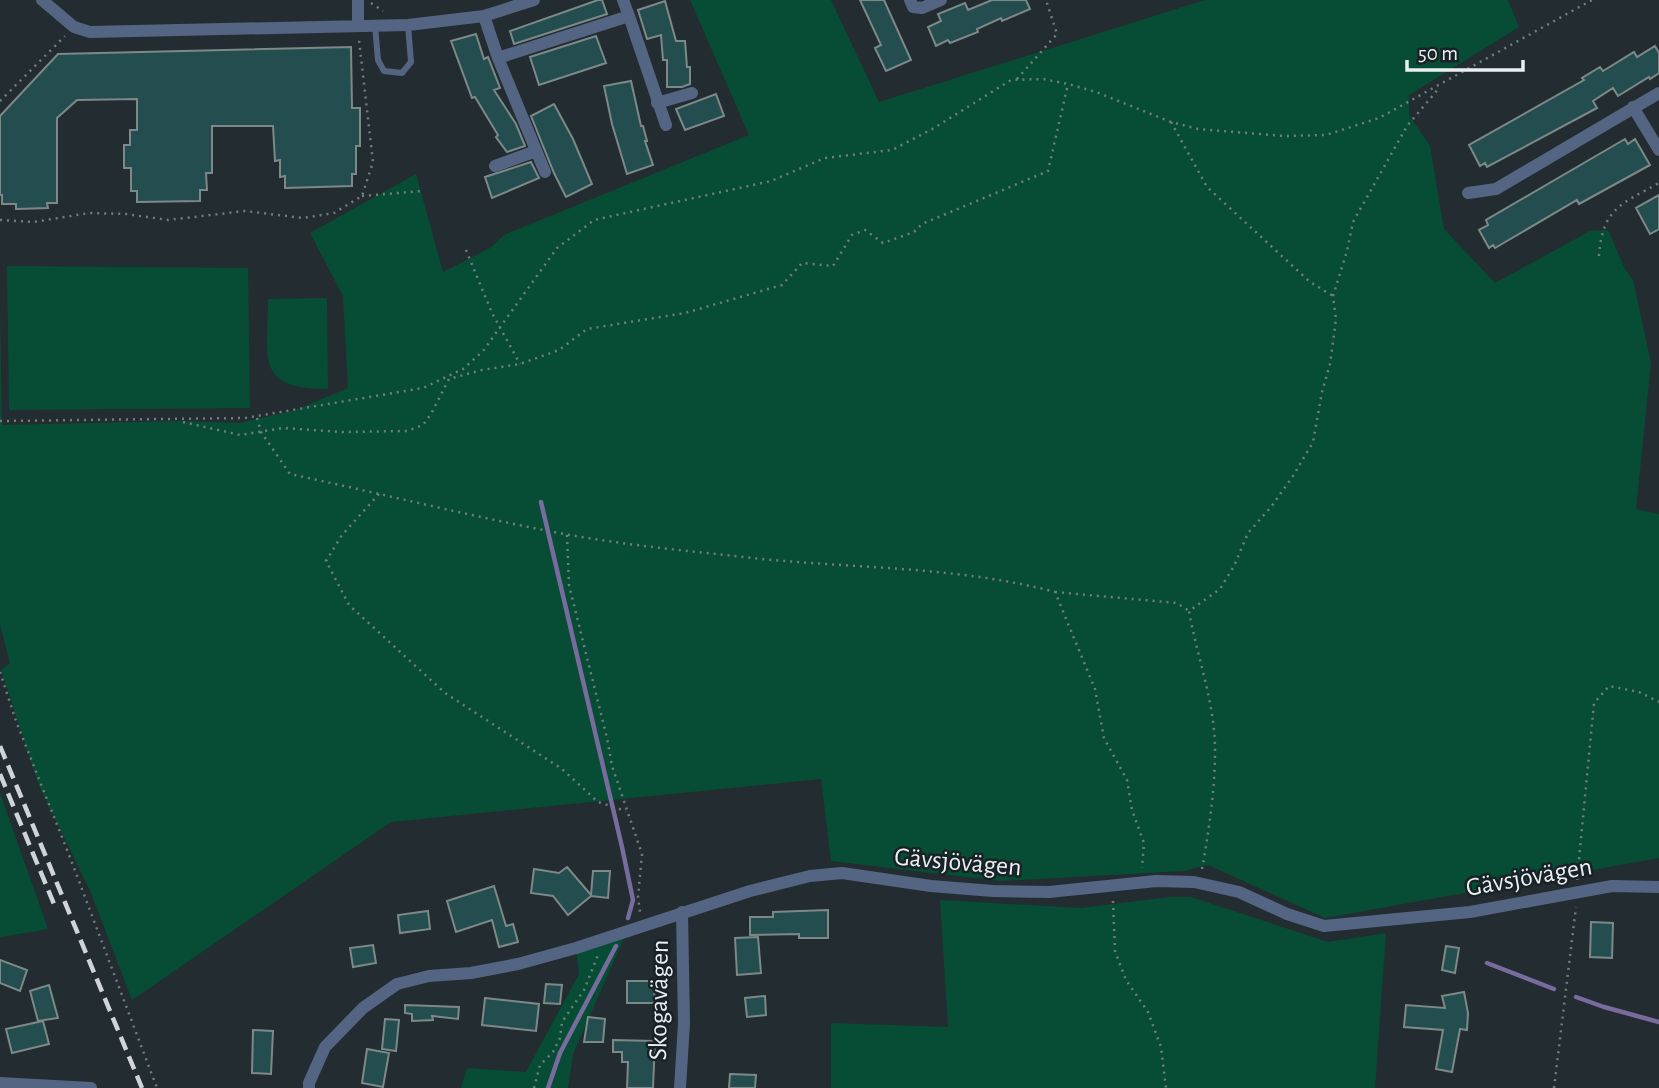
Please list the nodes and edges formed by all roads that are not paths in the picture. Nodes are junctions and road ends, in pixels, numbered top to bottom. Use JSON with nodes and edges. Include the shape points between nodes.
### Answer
{"nodes":[{"id":1,"x":43,"y":0,"type":"edge"},
{"id":2,"x":358,"y":0,"type":"edge"},
{"id":3,"x":534,"y":0,"type":"edge"},
{"id":4,"x":623,"y":0,"type":"edge"},
{"id":5,"x":910,"y":0,"type":"edge"},
{"id":6,"x":941,"y":0,"type":"edge"},
{"id":7,"x":484,"y":16,"type":"junction"},
{"id":8,"x":629,"y":16,"type":"junction"},
{"id":9,"x":358,"y":25,"type":"junction"},
{"id":10,"x":408,"y":25,"type":"junction"},
{"id":11,"x":376,"y":26,"type":"junction"},
{"id":12,"x":498,"y":58,"type":"junction"},
{"id":13,"x":692,"y":93,"type":"dead end"},
{"id":14,"x":1659,"y":93,"type":"edge"},
{"id":15,"x":657,"y":103,"type":"junction"},
{"id":16,"x":1633,"y":107,"type":"junction"},
{"id":17,"x":666,"y":125,"type":"dead end"},
{"id":18,"x":1659,"y":150,"type":"edge"},
{"id":19,"x":536,"y":151,"type":"junction"},
{"id":20,"x":495,"y":166,"type":"dead end"},
{"id":21,"x":545,"y":172,"type":"dead end"},
{"id":22,"x":1468,"y":193,"type":"dead end"},
{"id":23,"x":1659,"y":887,"type":"edge"},
{"id":24,"x":682,"y":912,"type":"junction"},
{"id":25,"x":0,"y":1083,"type":"edge"},
{"id":26,"x":91,"y":1088,"type":"edge"},
{"id":27,"x":309,"y":1088,"type":"edge"},
{"id":28,"x":680,"y":1088,"type":"edge"}],
"edges":[{"from":1,"to":9,"type":"street","via":[[74,27],[90,32]]},
{"from":2,"to":9,"type":"street"},
{"from":3,"to":7,"type":"street"},
{"from":4,"to":8,"type":"street"},
{"from":5,"to":6,"type":"street","via":[[913,7],[922,8]]},
{"from":7,"to":10,"type":"street"},
{"from":7,"to":12,"type":"street"},
{"from":8,"to":12,"type":"street"},
{"from":8,"to":15,"type":"street"},
{"from":9,"to":11,"type":"street"},
{"from":10,"to":11,"type":"street"},
{"from":10,"to":11,"type":"lane","via":[[411,62],[402,73],[384,71],[378,60]]},
{"from":12,"to":19,"type":"street"},
{"from":13,"to":15,"type":"street"},
{"from":14,"to":16,"type":"street"},
{"from":15,"to":17,"type":"street"},
{"from":16,"to":18,"type":"street"},
{"from":16,"to":22,"type":"street","via":[[1496,189]]},
{"from":19,"to":20,"type":"street"},
{"from":19,"to":21,"type":"street"},
{"from":23,"to":24,"type":"street","name":"Gävsjövägen","via":[[1612,886],[1470,912],[1324,926],[1239,892],[1199,883],[1156,881],[1049,892],[993,891],[842,873],[810,876]]},
{"from":24,"to":27,"type":"street","name":"Gävsjövägen","via":[[518,964],[397,984],[363,1008],[325,1047]]},
{"from":24,"to":28,"type":"street","name":"Skogavägen"},
{"from":25,"to":26,"type":"street"}]}
